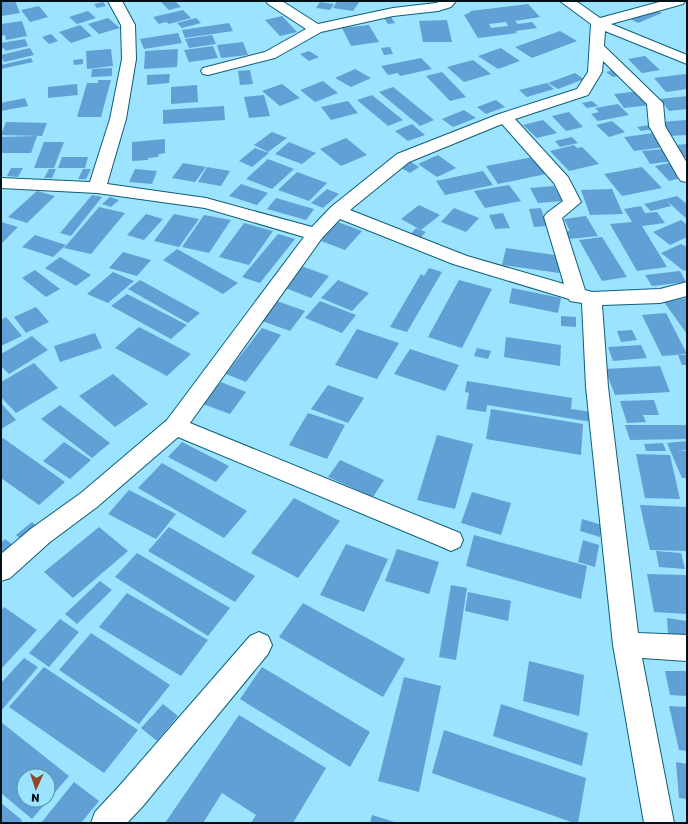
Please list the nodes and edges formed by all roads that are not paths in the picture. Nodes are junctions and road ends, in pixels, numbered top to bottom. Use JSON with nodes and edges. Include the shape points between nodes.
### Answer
{"nodes":[{"id":1,"x":115,"y":1,"type":"edge"},
{"id":2,"x":273,"y":1,"type":"edge"},
{"id":3,"x":449,"y":1,"type":"edge"},
{"id":4,"x":567,"y":1,"type":"edge"},
{"id":5,"x":678,"y":1,"type":"edge"},
{"id":6,"x":598,"y":22,"type":"junction"},
{"id":7,"x":316,"y":29,"type":"junction"},
{"id":8,"x":596,"y":46,"type":"junction"},
{"id":9,"x":687,"y":60,"type":"edge"},
{"id":10,"x":208,"y":72,"type":"dead end"},
{"id":11,"x":506,"y":117,"type":"junction"},
{"id":12,"x":687,"y":176,"type":"edge"},
{"id":13,"x":1,"y":183,"type":"edge"},
{"id":14,"x":97,"y":188,"type":"junction"},
{"id":15,"x":337,"y":211,"type":"junction"},
{"id":16,"x":316,"y":234,"type":"junction"},
{"id":17,"x":687,"y":289,"type":"edge"},
{"id":18,"x":585,"y":297,"type":"junction"},
{"id":19,"x":175,"y":426,"type":"junction"},
{"id":20,"x":451,"y":540,"type":"dead end"},
{"id":21,"x":1,"y":570,"type":"edge"},
{"id":22,"x":260,"y":645,"type":"dead end"},
{"id":23,"x":626,"y":645,"type":"junction"},
{"id":24,"x":687,"y":648,"type":"edge"},
{"id":25,"x":106,"y":823,"type":"edge"},
{"id":26,"x":659,"y":823,"type":"edge"}],
"edges":[{"from":1,"to":14,"type":"street","via":[[128,25],[129,59],[118,119]]},
{"from":2,"to":7,"type":"street"},
{"from":3,"to":7,"type":"street","via":[[438,7],[393,12]]},
{"from":4,"to":6,"type":"street"},
{"from":5,"to":6,"type":"street"},
{"from":6,"to":8,"type":"street"},
{"from":6,"to":9,"type":"street"},
{"from":7,"to":10,"type":"street","via":[[270,55]]},
{"from":8,"to":11,"type":"street","via":[[595,72],[583,92]]},
{"from":8,"to":12,"type":"street","via":[[655,103],[657,126]]},
{"from":11,"to":15,"type":"street","via":[[403,158]]},
{"from":11,"to":18,"type":"street","via":[[562,181],[572,202],[554,217]]},
{"from":13,"to":14,"type":"street"},
{"from":14,"to":16,"type":"street","via":[[206,203]]},
{"from":15,"to":16,"type":"street"},
{"from":15,"to":18,"type":"street","via":[[460,260]]},
{"from":16,"to":19,"type":"street"},
{"from":17,"to":18,"type":"street","via":[[660,296]]},
{"from":18,"to":23,"type":"street"},
{"from":19,"to":20,"type":"street"},
{"from":19,"to":21,"type":"street","via":[[89,500],[41,535]]},
{"from":22,"to":25,"type":"street"},
{"from":23,"to":24,"type":"street"},
{"from":23,"to":26,"type":"street"}]}
